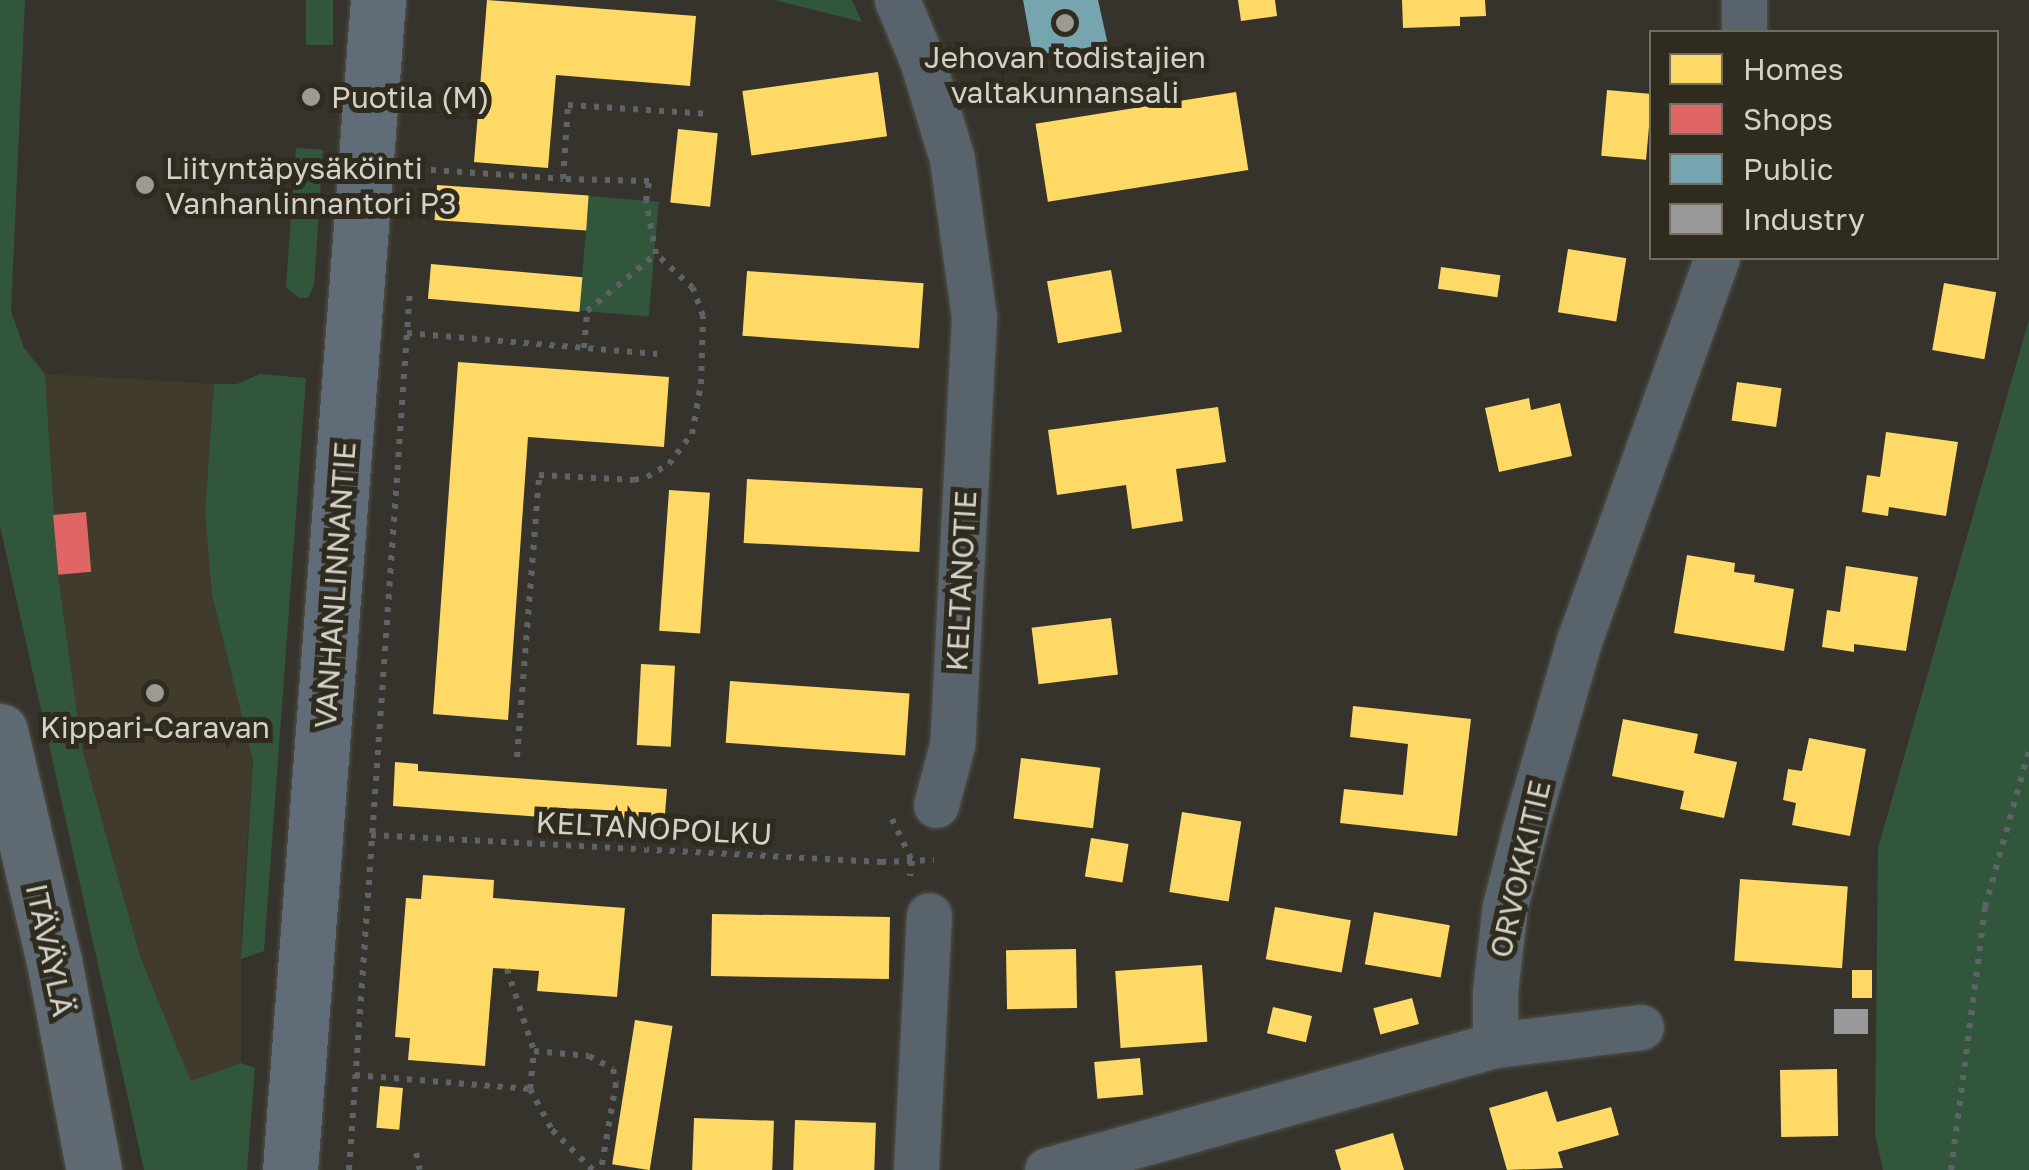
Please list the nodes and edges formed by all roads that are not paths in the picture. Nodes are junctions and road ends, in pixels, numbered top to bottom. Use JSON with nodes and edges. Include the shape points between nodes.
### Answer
{"nodes":[{"id":1,"x":378,"y":0,"type":"edge"},
{"id":2,"x":897,"y":0,"type":"edge"},
{"id":3,"x":1744,"y":0,"type":"edge"},
{"id":4,"x":1744,"y":30,"type":"edge"},
{"id":5,"x":1716,"y":260,"type":"edge"},
{"id":6,"x":0,"y":730,"type":"edge"},
{"id":7,"x":936,"y":805,"type":"road end"},
{"id":8,"x":929,"y":915,"type":"road end"},
{"id":9,"x":1641,"y":1027,"type":"dead end"},
{"id":10,"x":1495,"y":1045,"type":"junction"},
{"id":11,"x":94,"y":1170,"type":"edge"},
{"id":12,"x":290,"y":1170,"type":"edge"},
{"id":13,"x":916,"y":1170,"type":"edge"},
{"id":14,"x":1047,"y":1170,"type":"edge"}],
"edges":[{"from":1,"to":12,"type":"main road","name":"VANHANLINNANTIE"},
{"from":2,"to":7,"type":"street","name":"KELTANOTIE","via":[[952,158],[974,317],[952,745]]},
{"from":3,"to":4,"type":"street"},
{"from":5,"to":10,"type":"street","name":"ORVOKKITIE","via":[[1579,641],[1522,842],[1503,923]]},
{"from":6,"to":11,"type":"main road","name":"ITÄVÄYLÄ"},
{"from":8,"to":13,"type":"street"},
{"from":9,"to":10,"type":"street"},
{"from":10,"to":14,"type":"street"}]}
